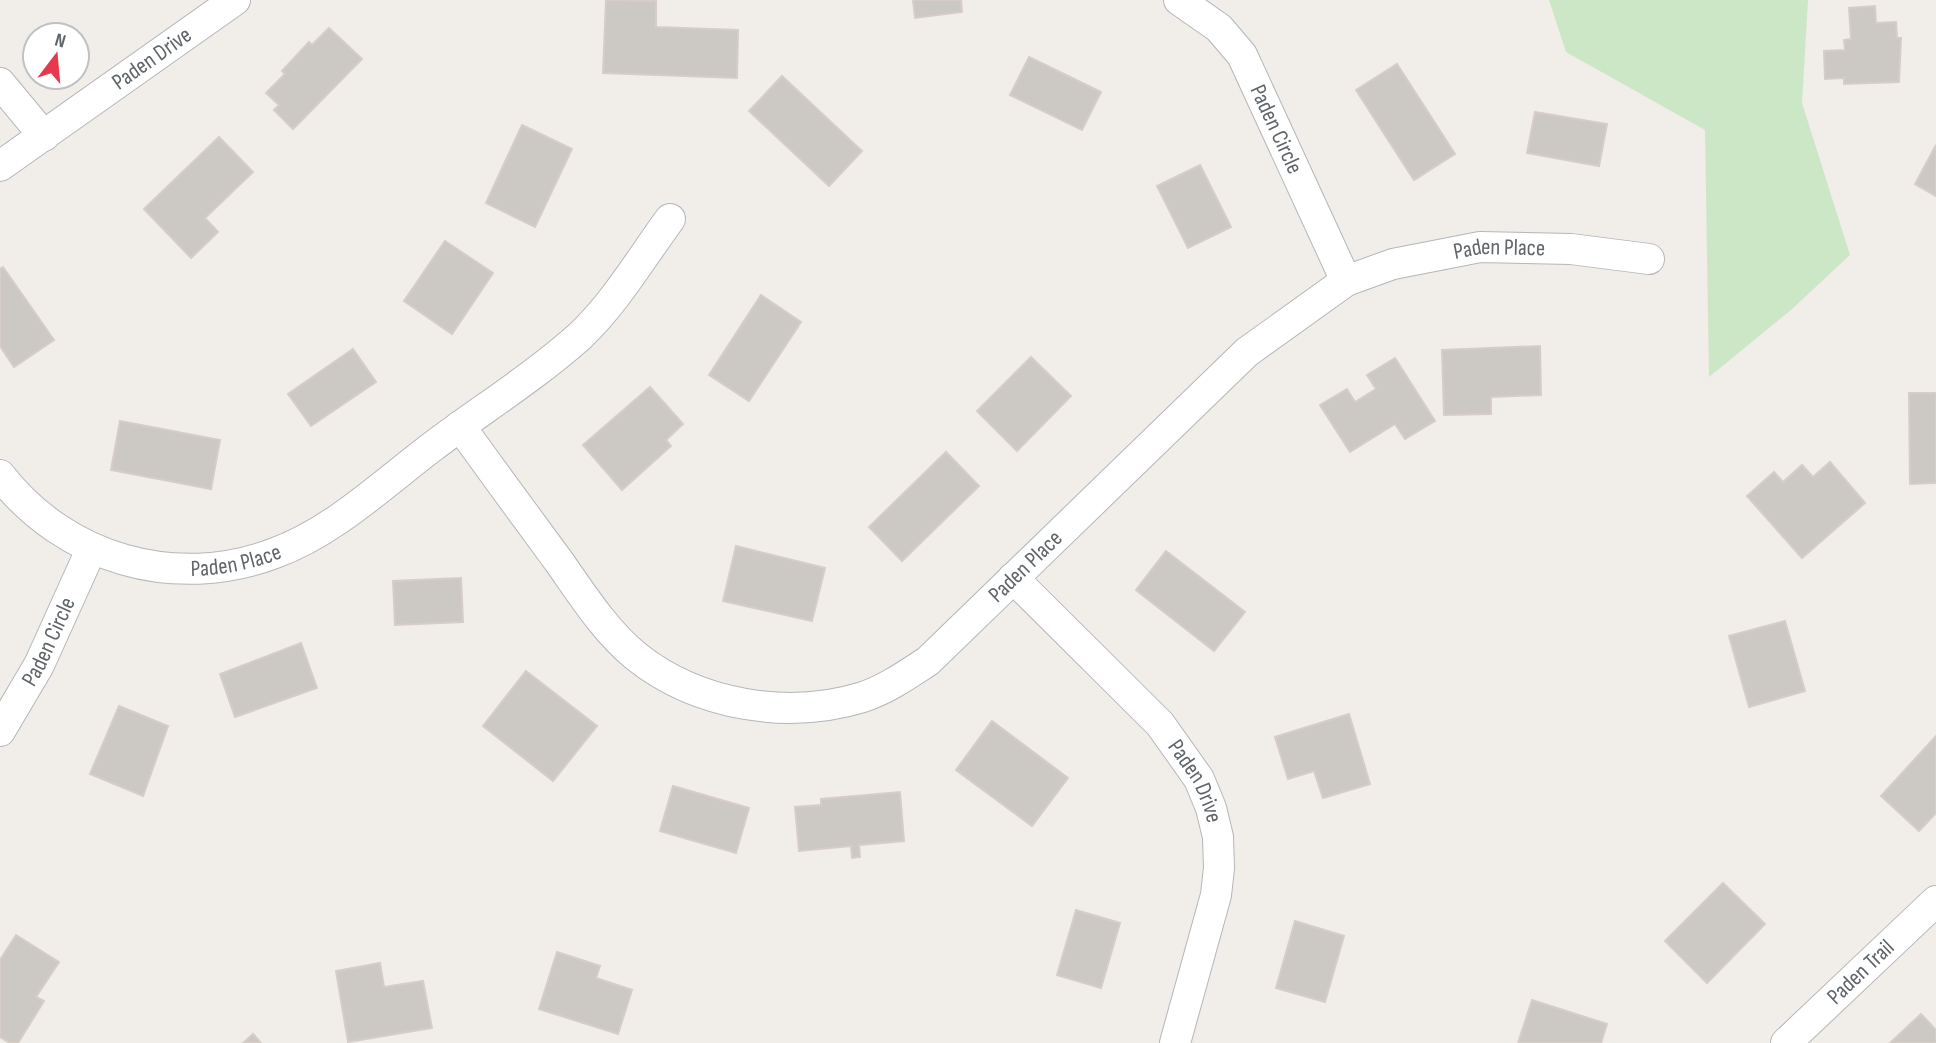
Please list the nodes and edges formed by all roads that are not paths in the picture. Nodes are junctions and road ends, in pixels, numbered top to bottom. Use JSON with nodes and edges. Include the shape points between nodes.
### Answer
{"nodes":[{"id":1,"x":235,"y":0,"type":"edge"},
{"id":2,"x":1179,"y":0,"type":"edge"},
{"id":3,"x":0,"y":83,"type":"edge"},
{"id":4,"x":44,"y":136,"type":"junction"},
{"id":5,"x":0,"y":166,"type":"edge"},
{"id":6,"x":670,"y":219,"type":"dead end"},
{"id":7,"x":1649,"y":259,"type":"dead end"},
{"id":8,"x":1346,"y":281,"type":"junction"},
{"id":9,"x":460,"y":426,"type":"junction"},
{"id":10,"x":0,"y":475,"type":"edge"},
{"id":11,"x":91,"y":550,"type":"junction"},
{"id":12,"x":1013,"y":578,"type":"junction"},
{"id":13,"x":0,"y":731,"type":"edge"},
{"id":14,"x":1936,"y":901,"type":"edge"},
{"id":15,"x":1175,"y":1043,"type":"edge"},
{"id":16,"x":1786,"y":1043,"type":"edge"}],
"edges":[{"from":1,"to":4,"type":"street","name":"Paden Drive"},
{"from":2,"to":8,"type":"street","name":"Paden Circle","via":[[1219,28],[1242,55]]},
{"from":3,"to":4,"type":"street"},
{"from":4,"to":5,"type":"street","name":"Paden Drive"},
{"from":6,"to":9,"type":"street","name":"Paden Place","via":[[581,334]]},
{"from":7,"to":8,"type":"street","name":"Paden Place","via":[[1521,245],[1480,247],[1393,264]]},
{"from":8,"to":12,"type":"street","name":"Paden Place","via":[[1247,352]]},
{"from":9,"to":11,"type":"street","name":"Paden Place","via":[[339,517],[275,553],[214,567],[169,567]]},
{"from":9,"to":12,"type":"street","name":"Paden Place","via":[[613,634],[636,657],[667,678],[744,705],[824,706],[865,696],[928,661]]},
{"from":10,"to":11,"type":"street","name":"Paden Place","via":[[37,514]]},
{"from":11,"to":13,"type":"street","name":"Paden Circle","via":[[39,665]]},
{"from":12,"to":15,"type":"street","name":"Paden Drive","via":[[1160,724],[1199,779],[1211,808],[1218,837],[1216,895]]},
{"from":14,"to":16,"type":"street","name":"Paden Trail"}]}
